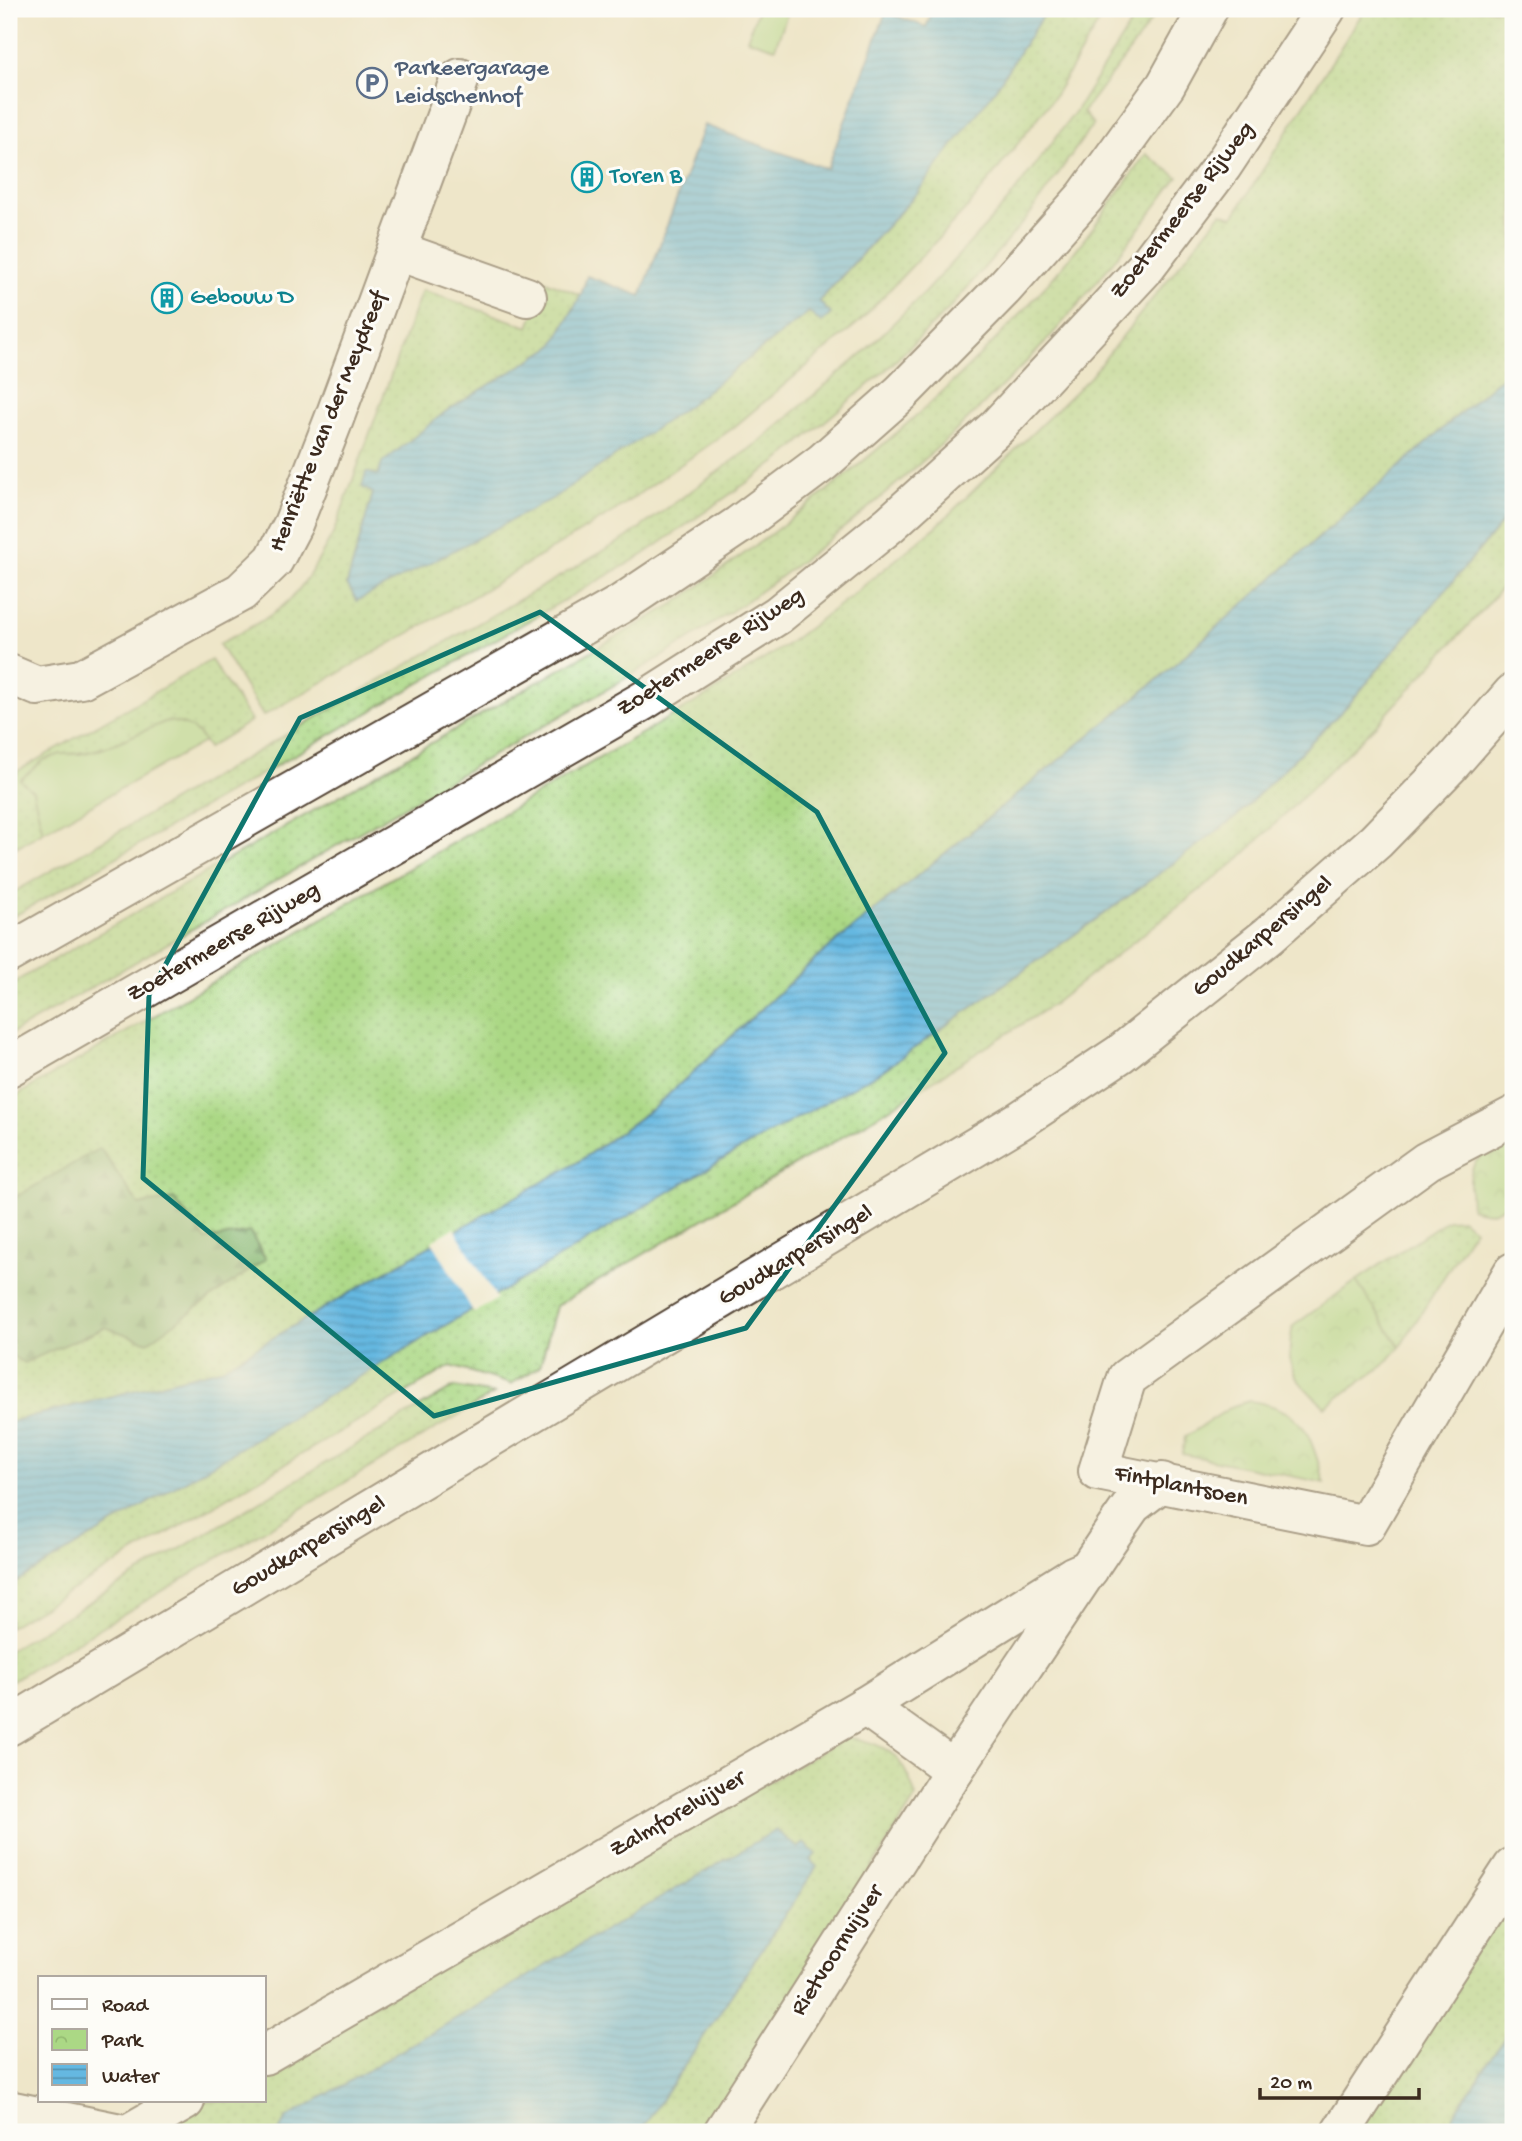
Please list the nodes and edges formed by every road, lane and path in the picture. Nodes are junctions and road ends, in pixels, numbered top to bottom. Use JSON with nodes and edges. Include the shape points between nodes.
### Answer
{"nodes":[{"id":1,"x":1208,"y":9,"type":"edge"},
{"id":2,"x":1326,"y":9,"type":"edge"},
{"id":3,"x":460,"y":78,"type":"dead end"},
{"id":4,"x":398,"y":251,"type":"junction"},
{"id":5,"x":527,"y":297,"type":"dead end"},
{"id":6,"x":9,"y":674,"type":"edge"},
{"id":7,"x":1513,"y":693,"type":"edge"},
{"id":8,"x":9,"y":953,"type":"edge"},
{"id":9,"x":9,"y":1067,"type":"edge"},
{"id":10,"x":1513,"y":1116,"type":"edge"},
{"id":11,"x":1513,"y":1272,"type":"edge"},
{"id":12,"x":1162,"y":1482,"type":"junction"},
{"id":13,"x":1089,"y":1569,"type":"junction"},
{"id":14,"x":865,"y":1706,"type":"junction"},
{"id":15,"x":9,"y":1726,"type":"edge"},
{"id":16,"x":954,"y":1770,"type":"junction"},
{"id":17,"x":1513,"y":1867,"type":"edge"},
{"id":18,"x":266,"y":2054,"type":"edge"},
{"id":19,"x":184,"y":2102,"type":"edge"},
{"id":20,"x":9,"y":2110,"type":"edge"},
{"id":21,"x":116,"y":2132,"type":"edge"},
{"id":22,"x":131,"y":2132,"type":"edge"},
{"id":23,"x":723,"y":2132,"type":"edge"},
{"id":24,"x":1341,"y":2132,"type":"edge"}],
"edges":[{"from":1,"to":8,"type":"street","via":[[1166,85],[1085,197],[901,393],[823,462],[621,604]]},
{"from":2,"to":9,"type":"street","name":"Zoetermeerse Rijweg","via":[[1223,165],[1146,267],[997,427],[890,524],[788,607],[643,701]]},
{"from":3,"to":4,"type":"street","name":"Henriëtte van der Meydreef"},
{"from":4,"to":5,"type":"street"},
{"from":4,"to":6,"type":"street","name":"Henriëtte van der Meydreef","via":[[293,524],[274,560],[241,592],[81,679],[37,686]]},
{"from":7,"to":15,"type":"street","name":"Goudkarpersingel","via":[[1376,841],[1269,935],[1120,1054],[1007,1128]]},
{"from":10,"to":12,"type":"street","name":"Fintplantsoen","via":[[1427,1161],[1128,1378],[1098,1471]]},
{"from":11,"to":12,"type":"street","name":"Fintplantsoen","via":[[1366,1525]]},
{"from":12,"to":13,"type":"street","name":"Rietvoornvijver","via":[[1132,1505]]},
{"from":13,"to":14,"type":"street","name":"Zalmforelvijver"},
{"from":13,"to":16,"type":"street","name":"Rietvoornvijver"},
{"from":14,"to":16,"type":"street"},
{"from":14,"to":18,"type":"street","name":"Zalmforelvijver"},
{"from":16,"to":23,"type":"street","name":"Rietvoornvijver"},
{"from":17,"to":24,"type":"street"},
{"from":19,"to":22,"type":"street"},
{"from":20,"to":21,"type":"street"}]}
